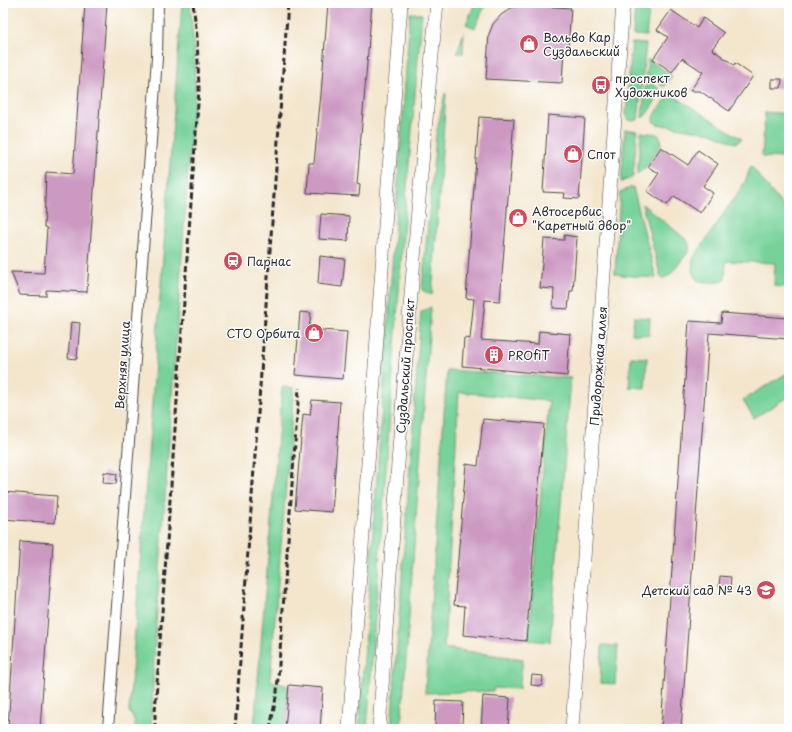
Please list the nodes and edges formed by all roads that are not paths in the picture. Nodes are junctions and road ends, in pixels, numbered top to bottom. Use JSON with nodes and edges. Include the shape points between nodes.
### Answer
{"nodes":[{"id":1,"x":158,"y":3,"type":"edge"},
{"id":2,"x":401,"y":3,"type":"edge"},
{"id":3,"x":437,"y":3,"type":"edge"},
{"id":4,"x":624,"y":3,"type":"edge"},
{"id":5,"x":108,"y":729,"type":"edge"},
{"id":6,"x":349,"y":729,"type":"edge"},
{"id":7,"x":379,"y":729,"type":"edge"},
{"id":8,"x":572,"y":729,"type":"edge"}],
"edges":[{"from":1,"to":5,"type":"street","name":"Верхняя улица","via":[[156,66]]},
{"from":2,"to":6,"type":"main road"},
{"from":3,"to":7,"type":"main road","name":"Суздальский проспект","via":[[410,300]]},
{"from":4,"to":8,"type":"main road","name":"Придорожная аллея"}]}
